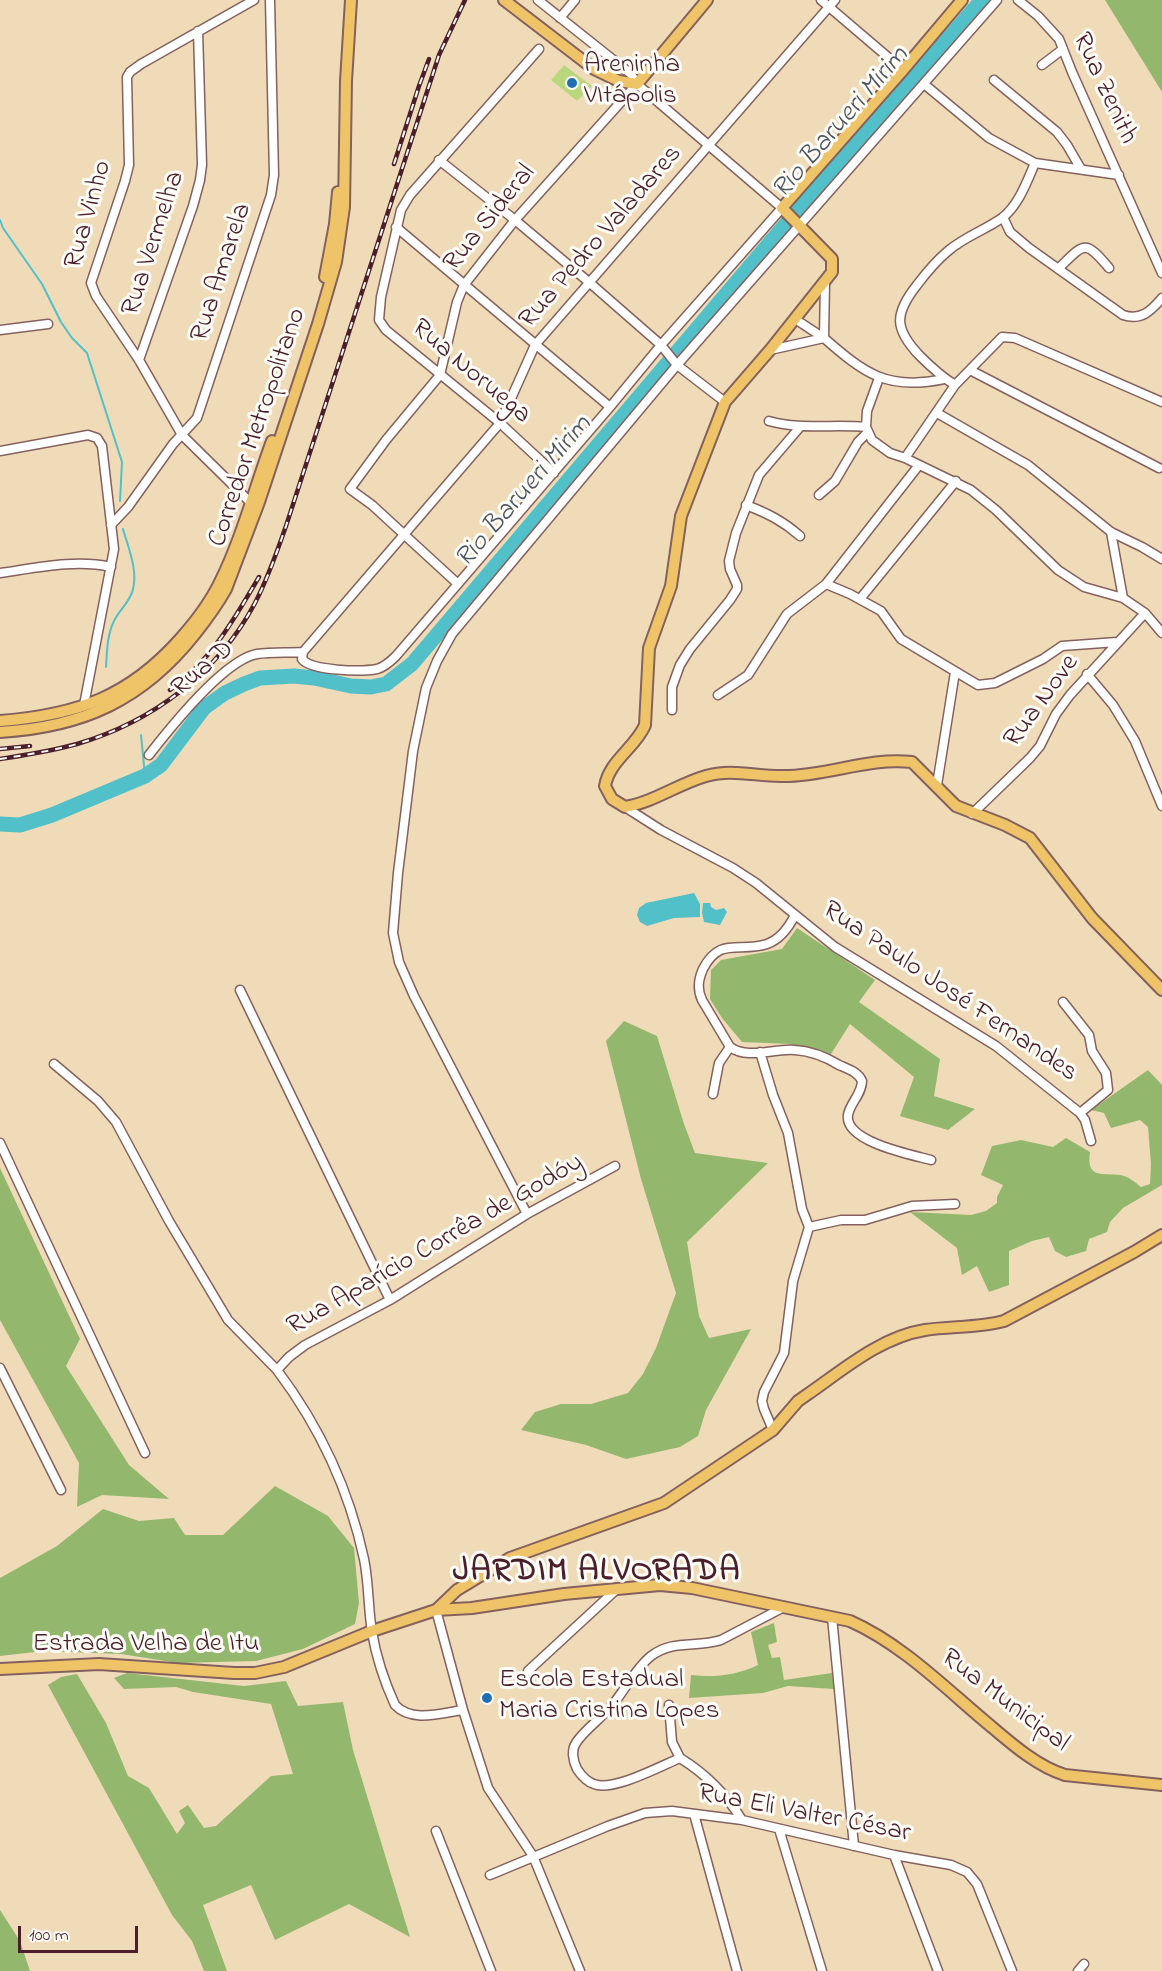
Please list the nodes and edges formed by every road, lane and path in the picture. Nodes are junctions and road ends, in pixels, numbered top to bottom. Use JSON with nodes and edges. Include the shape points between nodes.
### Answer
{"nodes":[{"id":1,"x":254,"y":0,"type":"edge"},
{"id":2,"x":270,"y":0,"type":"edge"},
{"id":3,"x":344,"y":0,"type":"edge"},
{"id":4,"x":351,"y":0,"type":"edge"},
{"id":5,"x":504,"y":0,"type":"edge"},
{"id":6,"x":538,"y":0,"type":"edge"},
{"id":7,"x":575,"y":0,"type":"edge"},
{"id":8,"x":707,"y":0,"type":"edge"},
{"id":9,"x":821,"y":0,"type":"edge"},
{"id":10,"x":962,"y":0,"type":"edge"},
{"id":11,"x":997,"y":0,"type":"edge"},
{"id":12,"x":1018,"y":0,"type":"edge"},
{"id":13,"x":832,"y":3,"type":"edge"},
{"id":14,"x":560,"y":18,"type":"junction"},
{"id":15,"x":198,"y":31,"type":"junction"},
{"id":16,"x":539,"y":49,"type":"dead end"},
{"id":17,"x":1063,"y":49,"type":"junction"},
{"id":18,"x":1042,"y":65,"type":"dead end"},
{"id":19,"x":903,"y":70,"type":"junction"},
{"id":20,"x":994,"y":80,"type":"dead end"},
{"id":21,"x":637,"y":84,"type":"junction"},
{"id":22,"x":924,"y":84,"type":"junction"},
{"id":23,"x":708,"y":147,"type":"junction"},
{"id":24,"x":439,"y":160,"type":"junction"},
{"id":25,"x":1035,"y":163,"type":"junction"},
{"id":26,"x":1081,"y":169,"type":"junction"},
{"id":27,"x":1119,"y":175,"type":"junction"},
{"id":28,"x":784,"y":210,"type":"junction"},
{"id":29,"x":1003,"y":218,"type":"junction"},
{"id":30,"x":515,"y":220,"type":"junction"},
{"id":31,"x":799,"y":223,"type":"junction"},
{"id":32,"x":396,"y":227,"type":"junction"},
{"id":33,"x":1109,"y":268,"type":"dead end"},
{"id":34,"x":1058,"y":269,"type":"junction"},
{"id":35,"x":1162,"y":273,"type":"edge"},
{"id":36,"x":825,"y":281,"type":"junction"},
{"id":37,"x":590,"y":283,"type":"junction"},
{"id":38,"x":464,"y":285,"type":"junction"},
{"id":39,"x":1162,"y":298,"type":"edge"},
{"id":40,"x":795,"y":319,"type":"junction"},
{"id":41,"x":48,"y":324,"type":"dead end"},
{"id":42,"x":0,"y":330,"type":"edge"},
{"id":43,"x":824,"y":338,"type":"junction"},
{"id":44,"x":535,"y":345,"type":"junction"},
{"id":45,"x":662,"y":347,"type":"junction"},
{"id":46,"x":770,"y":350,"type":"junction"},
{"id":47,"x":139,"y":360,"type":"junction"},
{"id":48,"x":675,"y":363,"type":"junction"},
{"id":49,"x":970,"y":370,"type":"junction"},
{"id":50,"x":440,"y":375,"type":"junction"},
{"id":51,"x":879,"y":378,"type":"junction"},
{"id":52,"x":944,"y":379,"type":"junction"},
{"id":53,"x":955,"y":385,"type":"junction"},
{"id":54,"x":725,"y":402,"type":"junction"},
{"id":55,"x":1162,"y":402,"type":"edge"},
{"id":56,"x":610,"y":407,"type":"junction"},
{"id":57,"x":937,"y":413,"type":"junction"},
{"id":58,"x":769,"y":421,"type":"dead end"},
{"id":59,"x":500,"y":423,"type":"junction"},
{"id":60,"x":800,"y":427,"type":"junction"},
{"id":61,"x":867,"y":430,"type":"junction"},
{"id":62,"x":182,"y":435,"type":"junction"},
{"id":63,"x":0,"y":451,"type":"edge"},
{"id":64,"x":905,"y":458,"type":"junction"},
{"id":65,"x":919,"y":465,"type":"junction"},
{"id":66,"x":1159,"y":468,"type":"dead end"},
{"id":67,"x":554,"y":473,"type":"junction"},
{"id":68,"x":956,"y":481,"type":"junction"},
{"id":69,"x":819,"y":495,"type":"dead end"},
{"id":70,"x":250,"y":502,"type":"junction"},
{"id":71,"x":746,"y":505,"type":"junction"},
{"id":72,"x":111,"y":525,"type":"junction"},
{"id":73,"x":1111,"y":532,"type":"junction"},
{"id":74,"x":404,"y":534,"type":"junction"},
{"id":75,"x":800,"y":536,"type":"dead end"},
{"id":76,"x":1162,"y":559,"type":"edge"},
{"id":77,"x":111,"y":567,"type":"junction"},
{"id":78,"x":0,"y":573,"type":"edge"},
{"id":79,"x":458,"y":584,"type":"junction"},
{"id":80,"x":826,"y":584,"type":"junction"},
{"id":81,"x":1123,"y":598,"type":"junction"},
{"id":82,"x":860,"y":599,"type":"junction"},
{"id":83,"x":1145,"y":613,"type":"junction"},
{"id":84,"x":1162,"y":633,"type":"edge"},
{"id":85,"x":1117,"y":642,"type":"junction"},
{"id":86,"x":303,"y":652,"type":"junction"},
{"id":87,"x":955,"y":672,"type":"junction"},
{"id":88,"x":1087,"y":674,"type":"junction"},
{"id":89,"x":718,"y":695,"type":"dead end"},
{"id":90,"x":84,"y":705,"type":"junction"},
{"id":91,"x":672,"y":710,"type":"dead end"},
{"id":92,"x":0,"y":722,"type":"edge"},
{"id":93,"x":27,"y":730,"type":"junction"},
{"id":94,"x":0,"y":732,"type":"edge"},
{"id":95,"x":149,"y":755,"type":"dead end"},
{"id":96,"x":937,"y":785,"type":"junction"},
{"id":97,"x":1162,"y":806,"type":"edge"},
{"id":98,"x":625,"y":807,"type":"junction"},
{"id":99,"x":972,"y":814,"type":"junction"},
{"id":100,"x":795,"y":915,"type":"junction"},
{"id":101,"x":240,"y":990,"type":"dead end"},
{"id":102,"x":1162,"y":990,"type":"edge"},
{"id":103,"x":1064,"y":1002,"type":"dead end"},
{"id":104,"x":730,"y":1047,"type":"junction"},
{"id":105,"x":760,"y":1052,"type":"junction"},
{"id":106,"x":54,"y":1064,"type":"dead end"},
{"id":107,"x":712,"y":1094,"type":"dead end"},
{"id":108,"x":1080,"y":1113,"type":"junction"},
{"id":109,"x":1091,"y":1142,"type":"dead end"},
{"id":110,"x":0,"y":1143,"type":"edge"},
{"id":111,"x":931,"y":1161,"type":"dead end"},
{"id":112,"x":615,"y":1166,"type":"dead end"},
{"id":113,"x":955,"y":1204,"type":"dead end"},
{"id":114,"x":527,"y":1214,"type":"junction"},
{"id":115,"x":809,"y":1227,"type":"junction"},
{"id":116,"x":1162,"y":1235,"type":"edge"},
{"id":117,"x":390,"y":1300,"type":"junction"},
{"id":118,"x":0,"y":1368,"type":"edge"},
{"id":119,"x":277,"y":1370,"type":"junction"},
{"id":120,"x":773,"y":1430,"type":"junction"},
{"id":121,"x":145,"y":1453,"type":"dead end"},
{"id":122,"x":61,"y":1490,"type":"dead end"},
{"id":123,"x":619,"y":1588,"type":"junction"},
{"id":124,"x":784,"y":1607,"type":"junction"},
{"id":125,"x":436,"y":1610,"type":"junction"},
{"id":126,"x":832,"y":1617,"type":"junction"},
{"id":127,"x":372,"y":1631,"type":"junction"},
{"id":128,"x":0,"y":1669,"type":"edge"},
{"id":129,"x":528,"y":1671,"type":"dead end"},
{"id":130,"x":669,"y":1706,"type":"dead end"},
{"id":131,"x":463,"y":1710,"type":"junction"},
{"id":132,"x":680,"y":1758,"type":"junction"},
{"id":133,"x":1162,"y":1785,"type":"edge"},
{"id":134,"x":694,"y":1814,"type":"junction"},
{"id":135,"x":742,"y":1820,"type":"junction"},
{"id":136,"x":779,"y":1829,"type":"junction"},
{"id":137,"x":436,"y":1831,"type":"dead end"},
{"id":138,"x":854,"y":1846,"type":"junction"},
{"id":139,"x":894,"y":1855,"type":"junction"},
{"id":140,"x":533,"y":1856,"type":"junction"},
{"id":141,"x":490,"y":1875,"type":"dead end"},
{"id":142,"x":1084,"y":1964,"type":"dead end"},
{"id":143,"x":491,"y":1971,"type":"edge"},
{"id":144,"x":580,"y":1971,"type":"edge"},
{"id":145,"x":737,"y":1971,"type":"edge"},
{"id":146,"x":822,"y":1971,"type":"edge"},
{"id":147,"x":938,"y":1971,"type":"edge"},
{"id":148,"x":1012,"y":1971,"type":"edge"},
{"id":149,"x":1078,"y":1971,"type":"edge"}],
"edges":[{"from":1,"to":15,"type":"street"},
{"from":2,"to":62,"type":"street","name":"Rua Amarela","via":[[274,175],[271,195],[203,405]]},
{"from":3,"to":70,"type":"main road","via":[[338,182],[329,259],[306,342]]},
{"from":4,"to":93,"type":"main road","name":"Corredor Metropolitano","via":[[344,207],[336,262],[259,502],[226,589],[182,650],[146,684],[87,716]]},
{"from":5,"to":21,"type":"main road","via":[[594,69],[619,81]]},
{"from":6,"to":14,"type":"street"},
{"from":7,"to":14,"type":"street"},
{"from":8,"to":21,"type":"main road","name":"Rua Sideral"},
{"from":9,"to":13,"type":"street"},
{"from":10,"to":19,"type":"main road"},
{"from":11,"to":22,"type":"street"},
{"from":12,"to":17,"type":"street","name":"Rua Zenith","via":[[1052,30]]},
{"from":13,"to":19,"type":"street"},
{"from":13,"to":23,"type":"street","name":"Rua Pedro Valadares"},
{"from":14,"to":21,"type":"street","via":[[631,74]]},
{"from":15,"to":47,"type":"street","name":"Rua Vermelha","via":[[200,180]]},
{"from":15,"to":47,"type":"street","name":"Rua Vinho","via":[[130,72],[127,78],[129,165],[91,283]]},
{"from":16,"to":24,"type":"street"},
{"from":17,"to":18,"type":"street"},
{"from":17,"to":27,"type":"street","name":"Rua Zenith"},
{"from":19,"to":28,"type":"main road"},
{"from":20,"to":26,"type":"street","via":[[1057,132]]},
{"from":21,"to":23,"type":"street"},
{"from":21,"to":30,"type":"street","name":"Rua Sideral"},
{"from":22,"to":25,"type":"street","via":[[989,138]]},
{"from":22,"to":31,"type":"street"},
{"from":23,"to":28,"type":"street"},
{"from":23,"to":37,"type":"street","name":"Rua Pedro Valadares"},
{"from":24,"to":30,"type":"street"},
{"from":24,"to":32,"type":"street","via":[[410,195]]},
{"from":25,"to":26,"type":"street"},
{"from":25,"to":29,"type":"street","via":[[1016,202]]},
{"from":26,"to":27,"type":"street"},
{"from":27,"to":35,"type":"street","name":"Rua Zenith"},
{"from":28,"to":31,"type":"main road"},
{"from":28,"to":45,"type":"street"},
{"from":29,"to":34,"type":"street","via":[[1010,232]]},
{"from":29,"to":52,"type":"street","via":[[948,250],[904,301],[900,326],[904,336]]},
{"from":30,"to":37,"type":"street"},
{"from":30,"to":38,"type":"street","name":"Rua Sideral"},
{"from":31,"to":36,"type":"main road","via":[[832,259],[832,272]]},
{"from":31,"to":48,"type":"street"},
{"from":32,"to":38,"type":"street"},
{"from":32,"to":50,"type":"street","name":"Rua Noruega","via":[[379,320]]},
{"from":33,"to":34,"type":"street","via":[[1094,250],[1085,248]]},
{"from":34,"to":39,"type":"street","via":[[1131,318],[1146,314]]},
{"from":36,"to":40,"type":"main road"},
{"from":36,"to":43,"type":"street"},
{"from":37,"to":44,"type":"street","name":"Rua Pedro Valadares"},
{"from":37,"to":45,"type":"street"},
{"from":38,"to":44,"type":"street"},
{"from":38,"to":50,"type":"street","name":"Rua Sideral","via":[[459,292]]},
{"from":40,"to":43,"type":"street"},
{"from":40,"to":46,"type":"main road"},
{"from":41,"to":42,"type":"street"},
{"from":43,"to":46,"type":"street"},
{"from":43,"to":51,"type":"street"},
{"from":44,"to":56,"type":"street"},
{"from":44,"to":59,"type":"street","name":"Rua Pedro Valadares"},
{"from":45,"to":48,"type":"street"},
{"from":45,"to":56,"type":"street"},
{"from":46,"to":54,"type":"main road"},
{"from":47,"to":62,"type":"street"},
{"from":48,"to":54,"type":"street"},
{"from":48,"to":114,"type":"street","via":[[452,634],[426,688],[413,751],[398,873],[395,946],[414,996]]},
{"from":49,"to":53,"type":"street"},
{"from":49,"to":55,"type":"street","via":[[997,341],[1009,337]]},
{"from":49,"to":66,"type":"street"},
{"from":50,"to":59,"type":"street","name":"Rua Noruega"},
{"from":50,"to":74,"type":"street","name":"Rua Sideral","via":[[350,489]]},
{"from":51,"to":52,"type":"street","via":[[912,383]]},
{"from":51,"to":61,"type":"street","via":[[867,411]]},
{"from":52,"to":53,"type":"street"},
{"from":53,"to":57,"type":"street"},
{"from":54,"to":98,"type":"main road","via":[[681,516],[671,586],[649,648],[645,725],[606,780],[607,793]]},
{"from":56,"to":67,"type":"street"},
{"from":57,"to":64,"type":"street"},
{"from":57,"to":73,"type":"street","via":[[1028,465]]},
{"from":58,"to":60,"type":"street"},
{"from":59,"to":67,"type":"street","name":"Rua Noruega"},
{"from":59,"to":74,"type":"street","name":"Rua Pedro Valadares"},
{"from":60,"to":61,"type":"street","via":[[840,425]]},
{"from":60,"to":71,"type":"street","via":[[759,475]]},
{"from":61,"to":64,"type":"street","via":[[879,446]]},
{"from":61,"to":69,"type":"street","via":[[835,481]]},
{"from":62,"to":70,"type":"street"},
{"from":62,"to":72,"type":"street","name":"Rua Amarela"},
{"from":63,"to":72,"type":"street","via":[[88,435],[97,438]]},
{"from":64,"to":65,"type":"street"},
{"from":65,"to":68,"type":"street"},
{"from":65,"to":80,"type":"street"},
{"from":67,"to":79,"type":"street"},
{"from":68,"to":81,"type":"street","via":[[983,499],[1072,581]]},
{"from":68,"to":82,"type":"street"},
{"from":70,"to":90,"type":"main road","via":[[220,583],[197,620],[138,679],[120,691]]},
{"from":71,"to":75,"type":"street","via":[[787,524]]},
{"from":71,"to":91,"type":"street","via":[[729,561],[737,589],[680,665],[672,687]]},
{"from":72,"to":77,"type":"street"},
{"from":73,"to":76,"type":"street"},
{"from":73,"to":81,"type":"street"},
{"from":74,"to":79,"type":"street"},
{"from":74,"to":86,"type":"street","name":"Rua Pedro Valadares"},
{"from":77,"to":78,"type":"street","via":[[60,565]]},
{"from":77,"to":90,"type":"street"},
{"from":79,"to":86,"type":"street","via":[[396,656],[376,669],[316,667],[303,661]]},
{"from":80,"to":82,"type":"street"},
{"from":80,"to":89,"type":"street","via":[[787,614],[748,675]]},
{"from":81,"to":83,"type":"street"},
{"from":82,"to":87,"type":"street","via":[[881,611],[901,639]]},
{"from":83,"to":84,"type":"street"},
{"from":83,"to":85,"type":"street","name":"Rua Nove"},
{"from":85,"to":87,"type":"street","via":[[1062,646],[986,685],[978,685]]},
{"from":85,"to":88,"type":"street","name":"Rua Nove"},
{"from":86,"to":95,"type":"street","name":"Rua D","via":[[256,654],[237,663],[215,681]]},
{"from":87,"to":96,"type":"street"},
{"from":88,"to":97,"type":"street","via":[[1113,705],[1135,741]]},
{"from":88,"to":99,"type":"street","name":"Rua Nove","via":[[1056,714],[1040,746]]},
{"from":90,"to":92,"type":"main road","via":[[48,716]]},
{"from":90,"to":93,"type":"main road","via":[[80,712]]},
{"from":93,"to":94,"type":"main road","name":"Corredor Metropolitano"},
{"from":96,"to":98,"type":"main road","via":[[912,762],[901,760],[784,777],[722,772],[643,804]]},
{"from":96,"to":99,"type":"main road","via":[[956,806]]},
{"from":98,"to":100,"type":"street","name":"Rua Paulo José Fernandes","via":[[733,868]]},
{"from":99,"to":102,"type":"main road","via":[[1030,838],[1092,918]]},
{"from":100,"to":104,"type":"street","via":[[789,928],[768,943],[717,951],[699,978],[698,992]]},
{"from":100,"to":108,"type":"street","name":"Rua Paulo José Fernandes","via":[[854,959],[996,1046]]},
{"from":101,"to":117,"type":"street"},
{"from":103,"to":108,"type":"street","via":[[1089,1035],[1092,1051],[1106,1073],[1108,1090]]},
{"from":104,"to":105,"type":"street","via":[[741,1052]]},
{"from":104,"to":107,"type":"street","via":[[719,1063]]},
{"from":105,"to":111,"type":"street","via":[[812,1053],[856,1073],[862,1086],[848,1116],[855,1131],[871,1142]]},
{"from":105,"to":115,"type":"street","via":[[788,1133]]},
{"from":106,"to":119,"type":"street","via":[[108,1111],[228,1320]]},
{"from":108,"to":109,"type":"street","name":"Rua Paulo José Fernandes"},
{"from":110,"to":121,"type":"street"},
{"from":112,"to":114,"type":"street","name":"Rua Aparício Corrêa de Godóy"},
{"from":113,"to":115,"type":"street","via":[[912,1206],[865,1220],[832,1221]]},
{"from":114,"to":117,"type":"street","name":"Rua Aparício Corrêa de Godóy"},
{"from":115,"to":120,"type":"street","via":[[793,1281],[784,1353],[762,1401]]},
{"from":116,"to":120,"type":"main road","name":"Estrada Velha de Itu","via":[[1004,1321],[926,1330],[878,1347],[798,1401]]},
{"from":117,"to":119,"type":"street","name":"Rua Aparício Corrêa de Godóy","via":[[305,1345]]},
{"from":118,"to":122,"type":"street"},
{"from":119,"to":127,"type":"street","name":"Rua Aparício Corrêa de Godóy","via":[[308,1415],[338,1472],[364,1561]]},
{"from":120,"to":125,"type":"main road","name":"Estrada Velha de Itu","via":[[664,1503],[510,1558],[458,1590]]},
{"from":123,"to":124,"type":"main road","name":"Rua Municipal","via":[[692,1588]]},
{"from":123,"to":125,"type":"main road","name":"Rua Municipal"},
{"from":123,"to":129,"type":"street"},
{"from":124,"to":126,"type":"main road","name":"Rua Municipal"},
{"from":124,"to":132,"type":"street","via":[[721,1640],[674,1645],[651,1657],[573,1749],[579,1771],[592,1784],[601,1786]]},
{"from":125,"to":127,"type":"main road","name":"Estrada Velha de Itu"},
{"from":125,"to":131,"type":"street"},
{"from":126,"to":133,"type":"main road","name":"Rua Municipal","via":[[870,1630],[892,1645],[1002,1736],[1051,1770],[1065,1775]]},
{"from":126,"to":138,"type":"street"},
{"from":127,"to":128,"type":"main road","name":"Estrada Velha de Itu","via":[[304,1660],[255,1673],[99,1664]]},
{"from":127,"to":131,"type":"street","name":"Rua Aparício Corrêa de Godóy","via":[[390,1695],[401,1712],[421,1715]]},
{"from":130,"to":132,"type":"street","via":[[672,1742]]},
{"from":131,"to":140,"type":"street","via":[[488,1788]]},
{"from":132,"to":135,"type":"street","via":[[722,1791]]},
{"from":134,"to":135,"type":"street","name":"Rua Eli Valter César"},
{"from":134,"to":140,"type":"street","name":"Rua Eli Valter César","via":[[645,1813]]},
{"from":134,"to":145,"type":"street"},
{"from":135,"to":136,"type":"street","name":"Rua Eli Valter César"},
{"from":136,"to":138,"type":"street","name":"Rua Eli Valter César"},
{"from":136,"to":146,"type":"street"},
{"from":137,"to":143,"type":"street"},
{"from":138,"to":139,"type":"street","name":"Rua Eli Valter César"},
{"from":139,"to":147,"type":"street"},
{"from":139,"to":148,"type":"street","name":"Rua Eli Valter César","via":[[951,1865],[974,1878]]},
{"from":140,"to":141,"type":"street","name":"Rua Eli Valter César"},
{"from":140,"to":144,"type":"street"},
{"from":142,"to":149,"type":"street"}]}
